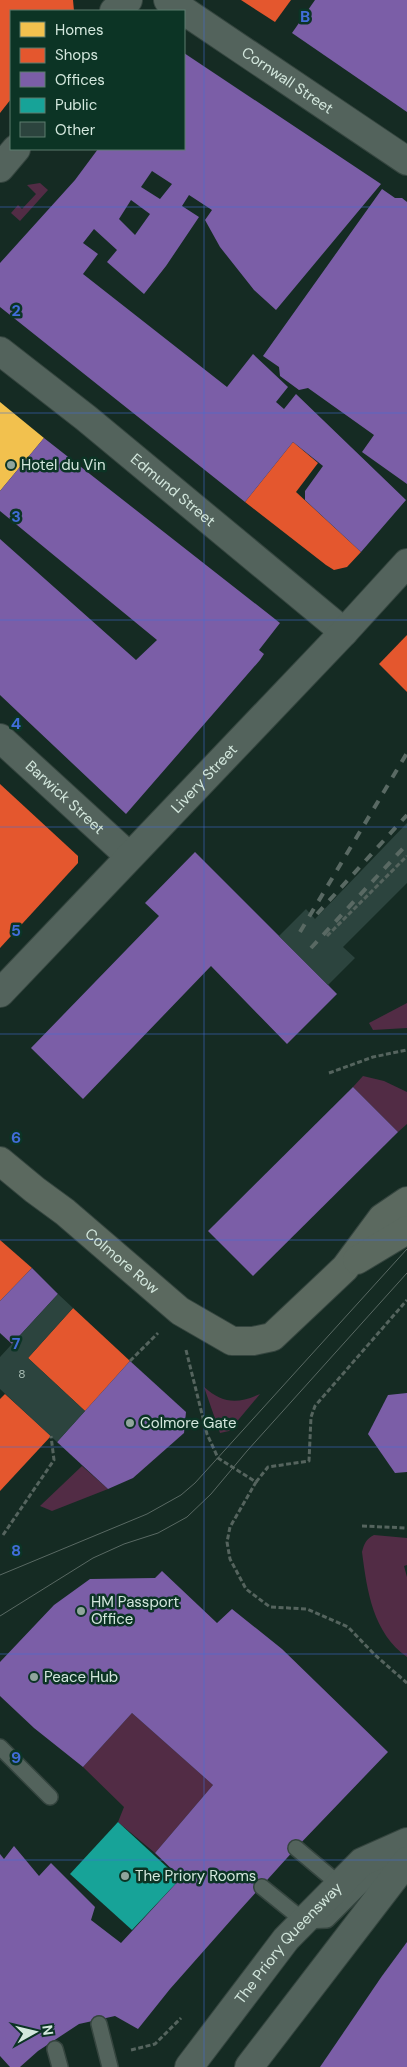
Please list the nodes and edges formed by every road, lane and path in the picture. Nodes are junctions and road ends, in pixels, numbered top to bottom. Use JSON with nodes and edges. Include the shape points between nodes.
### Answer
{"nodes":[{"id":1,"x":128,"y":0,"type":"edge"},
{"id":2,"x":168,"y":0,"type":"edge"},
{"id":3,"x":115,"y":10,"type":"edge"},
{"id":4,"x":183,"y":10,"type":"edge"},
{"id":5,"x":185,"y":11,"type":"edge"},
{"id":6,"x":15,"y":150,"type":"edge"},
{"id":7,"x":407,"y":161,"type":"edge"},
{"id":8,"x":0,"y":168,"type":"edge"},
{"id":9,"x":0,"y":352,"type":"edge"},
{"id":10,"x":407,"y":563,"type":"edge"},
{"id":11,"x":344,"y":632,"type":"junction"},
{"id":12,"x":0,"y":738,"type":"edge"},
{"id":13,"x":129,"y":856,"type":"junction"},
{"id":14,"x":407,"y":856,"type":"edge"},
{"id":15,"x":327,"y":936,"type":"dead end"},
{"id":16,"x":0,"y":993,"type":"edge"},
{"id":17,"x":407,"y":1050,"type":"edge"},
{"id":18,"x":329,"y":1073,"type":"dead end"},
{"id":19,"x":2,"y":1159,"type":"edge"},
{"id":20,"x":407,"y":1201,"type":"edge"},
{"id":21,"x":407,"y":1230,"type":"edge"},
{"id":22,"x":345,"y":1268,"type":"junction"},
{"id":23,"x":407,"y":1300,"type":"edge"},
{"id":24,"x":184,"y":1314,"type":"junction"},
{"id":25,"x":130,"y":1361,"type":"dead end"},
{"id":26,"x":51,"y":1436,"type":"dead end"},
{"id":27,"x":256,"y":1482,"type":"junction"},
{"id":28,"x":362,"y":1526,"type":"dead end"},
{"id":29,"x":407,"y":1528,"type":"edge"},
{"id":30,"x":3,"y":1535,"type":"dead end"},
{"id":31,"x":407,"y":1683,"type":"edge"},
{"id":32,"x":0,"y":1747,"type":"edge"},
{"id":33,"x":50,"y":1797,"type":"dead end"},
{"id":34,"x":407,"y":1842,"type":"edge"},
{"id":35,"x":296,"y":1848,"type":"dead end"},
{"id":36,"x":407,"y":1849,"type":"edge"},
{"id":37,"x":407,"y":1861,"type":"edge"},
{"id":38,"x":369,"y":1878,"type":"junction"},
{"id":39,"x":340,"y":1885,"type":"junction"},
{"id":40,"x":262,"y":1887,"type":"dead end"},
{"id":41,"x":304,"y":1921,"type":"junction"},
{"id":42,"x":99,"y":2024,"type":"dead end"},
{"id":43,"x":55,"y":2049,"type":"dead end"},
{"id":44,"x":60,"y":2067,"type":"edge"},
{"id":45,"x":110,"y":2067,"type":"edge"},
{"id":46,"x":189,"y":2067,"type":"edge"},
{"id":47,"x":249,"y":2067,"type":"edge"}],
"edges":[{"from":1,"to":3,"type":"street"},
{"from":2,"to":4,"type":"street","name":"Cornwall Street"},
{"from":5,"to":7,"type":"street","name":"Cornwall Street"},
{"from":6,"to":8,"type":"street"},
{"from":9,"to":11,"type":"street","name":"Edmund Street","via":[[86,418]]},
{"from":10,"to":11,"type":"street","name":"Livery Street"},
{"from":11,"to":13,"type":"street","name":"Livery Street"},
{"from":12,"to":13,"type":"street","name":"Barwick Street"},
{"from":13,"to":16,"type":"street","name":"Livery Street"},
{"from":14,"to":15,"type":"path"},
{"from":17,"to":18,"type":"path","via":[[373,1057]]},
{"from":19,"to":24,"type":"street","name":"Colmore Row"},
{"from":20,"to":22,"type":"street","via":[[382,1218]]},
{"from":21,"to":22,"type":"street"},
{"from":22,"to":24,"type":"street","name":"Colmore Row","via":[[272,1337],[253,1342],[232,1341]]},
{"from":23,"to":27,"type":"path","via":[[316,1406],[311,1417],[309,1462],[268,1467]]},
{"from":24,"to":25,"type":"path"},
{"from":24,"to":27,"type":"path","via":[[186,1350],[207,1434],[218,1458]]},
{"from":26,"to":30,"type":"path","via":[[54,1460]]},
{"from":27,"to":31,"type":"path","via":[[230,1527],[227,1542],[230,1559],[246,1589],[270,1607],[307,1609],[348,1627]]},
{"from":28,"to":29,"type":"path"},
{"from":32,"to":33,"type":"lane"},
{"from":34,"to":39,"type":"street","name":"The Priory Queensway","via":[[362,1862]]},
{"from":35,"to":39,"type":"lane"},
{"from":36,"to":38,"type":"lane"},
{"from":37,"to":47,"type":"street"},
{"from":38,"to":39,"type":"lane"},
{"from":38,"to":41,"type":"lane","via":[[327,1920]]},
{"from":39,"to":41,"type":"street","name":"The Priory Queensway"},
{"from":40,"to":41,"type":"lane"},
{"from":41,"to":46,"type":"street","name":"The Priory Queensway","via":[[286,1939]]},
{"from":42,"to":45,"type":"lane"},
{"from":43,"to":44,"type":"lane"}]}
